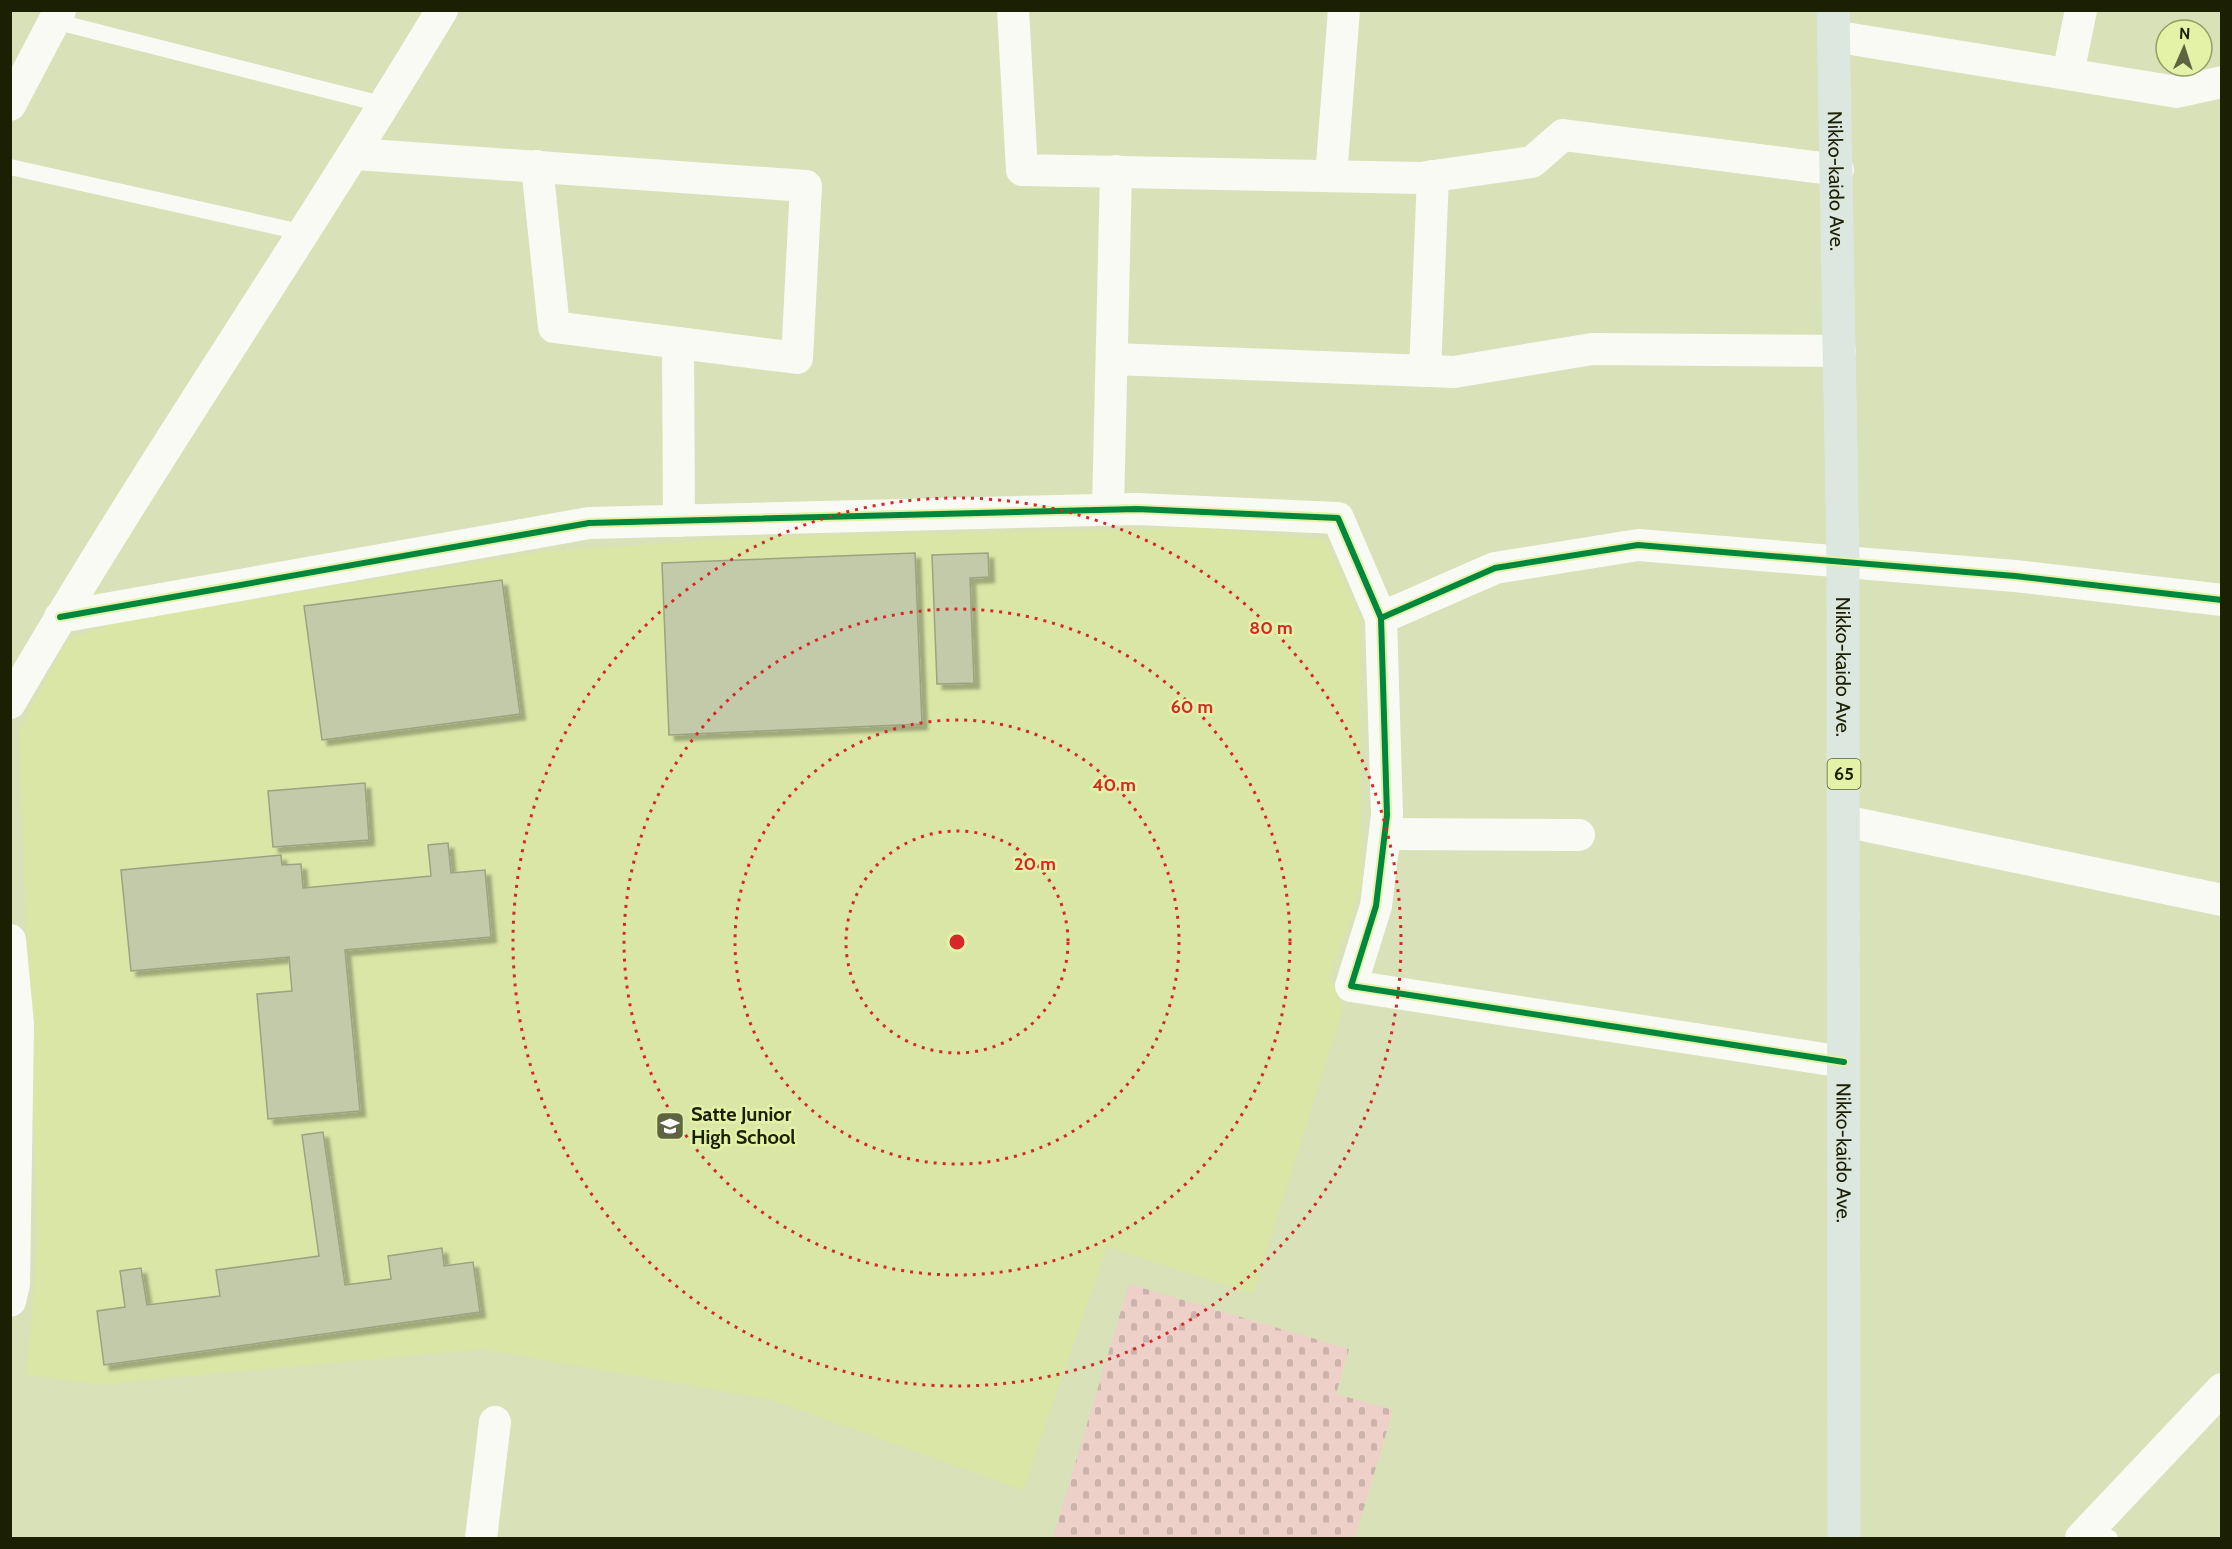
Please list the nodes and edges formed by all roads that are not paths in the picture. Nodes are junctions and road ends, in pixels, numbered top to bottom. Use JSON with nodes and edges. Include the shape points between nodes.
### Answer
{"nodes":[{"id":1,"x":442,"y":10,"type":"edge"},
{"id":2,"x":1013,"y":10,"type":"edge"},
{"id":3,"x":1344,"y":10,"type":"edge"},
{"id":4,"x":2080,"y":10,"type":"edge"},
{"id":5,"x":57,"y":16,"type":"edge"},
{"id":6,"x":1833,"y":23,"type":"edge"},
{"id":7,"x":2068,"y":74,"type":"junction"},
{"id":8,"x":2222,"y":82,"type":"edge"},
{"id":9,"x":10,"y":105,"type":"edge"},
{"id":10,"x":386,"y":105,"type":"junction"},
{"id":11,"x":356,"y":154,"type":"junction"},
{"id":12,"x":537,"y":166,"type":"junction"},
{"id":13,"x":10,"y":167,"type":"edge"},
{"id":14,"x":1838,"y":170,"type":"junction"},
{"id":15,"x":1116,"y":171,"type":"junction"},
{"id":16,"x":1331,"y":176,"type":"junction"},
{"id":17,"x":1433,"y":176,"type":"junction"},
{"id":18,"x":305,"y":233,"type":"junction"},
{"id":19,"x":678,"y":343,"type":"junction"},
{"id":20,"x":1840,"y":351,"type":"junction"},
{"id":21,"x":1112,"y":359,"type":"junction"},
{"id":22,"x":1425,"y":371,"type":"junction"},
{"id":23,"x":1108,"y":509,"type":"junction"},
{"id":24,"x":679,"y":521,"type":"junction"},
{"id":25,"x":1843,"y":561,"type":"junction"},
{"id":26,"x":2222,"y":600,"type":"edge"},
{"id":27,"x":60,"y":617,"type":"junction"},
{"id":28,"x":1381,"y":618,"type":"junction"},
{"id":29,"x":10,"y":703,"type":"edge"},
{"id":30,"x":1844,"y":821,"type":"junction"},
{"id":31,"x":1385,"y":834,"type":"junction"},
{"id":32,"x":1579,"y":835,"type":"dead end"},
{"id":33,"x":2222,"y":900,"type":"edge"},
{"id":34,"x":10,"y":940,"type":"edge"},
{"id":35,"x":1844,"y":1062,"type":"junction"},
{"id":36,"x":10,"y":1300,"type":"edge"},
{"id":37,"x":2222,"y":1389,"type":"edge"},
{"id":38,"x":495,"y":1422,"type":"dead end"},
{"id":39,"x":2094,"y":1536,"type":"edge"},
{"id":40,"x":482,"y":1539,"type":"edge"},
{"id":41,"x":1844,"y":1539,"type":"edge"}],
"edges":[{"from":1,"to":10,"type":"street"},
{"from":2,"to":15,"type":"street","via":[[1022,170]]},
{"from":3,"to":16,"type":"street"},
{"from":4,"to":7,"type":"street"},
{"from":5,"to":9,"type":"street"},
{"from":5,"to":10,"type":"lane"},
{"from":6,"to":7,"type":"street"},
{"from":6,"to":14,"type":"main road","name":"Nikko-kaido Ave.","number":"65"},
{"from":7,"to":8,"type":"street","via":[[2177,92]]},
{"from":10,"to":11,"type":"street"},
{"from":11,"to":12,"type":"street"},
{"from":11,"to":18,"type":"street"},
{"from":12,"to":19,"type":"street","via":[[554,327]]},
{"from":12,"to":19,"type":"street","via":[[806,186],[797,358]]},
{"from":13,"to":18,"type":"lane"},
{"from":14,"to":17,"type":"street","via":[[1563,135],[1532,162]]},
{"from":14,"to":20,"type":"main road","name":"Nikko-kaido Ave.","number":"65"},
{"from":15,"to":16,"type":"street"},
{"from":15,"to":21,"type":"street"},
{"from":16,"to":17,"type":"street"},
{"from":17,"to":22,"type":"street"},
{"from":18,"to":27,"type":"street"},
{"from":19,"to":24,"type":"street"},
{"from":20,"to":22,"type":"street","via":[[1592,349],[1454,372]]},
{"from":20,"to":25,"type":"main road","name":"Nikko-kaido Ave.","number":"65"},
{"from":21,"to":22,"type":"street"},
{"from":21,"to":23,"type":"street"},
{"from":23,"to":24,"type":"street"},
{"from":23,"to":28,"type":"street","via":[[1338,518]]},
{"from":24,"to":27,"type":"street","via":[[589,523]]},
{"from":25,"to":26,"type":"street"},
{"from":25,"to":28,"type":"street","via":[[1638,545],[1495,568]]},
{"from":25,"to":30,"type":"main road","name":"Nikko-kaido Ave.","number":"65"},
{"from":27,"to":29,"type":"street"},
{"from":28,"to":31,"type":"street"},
{"from":30,"to":33,"type":"street"},
{"from":30,"to":35,"type":"main road","name":"Nikko-kaido Ave.","number":"65"},
{"from":31,"to":32,"type":"street"},
{"from":31,"to":35,"type":"street","via":[[1376,906],[1352,986]]},
{"from":34,"to":36,"type":"street","via":[[18,1024],[18,1102],[14,1284]]},
{"from":35,"to":41,"type":"main road","name":"Nikko-kaido Ave.","number":"65"},
{"from":37,"to":39,"type":"street"},
{"from":38,"to":40,"type":"street"}]}
